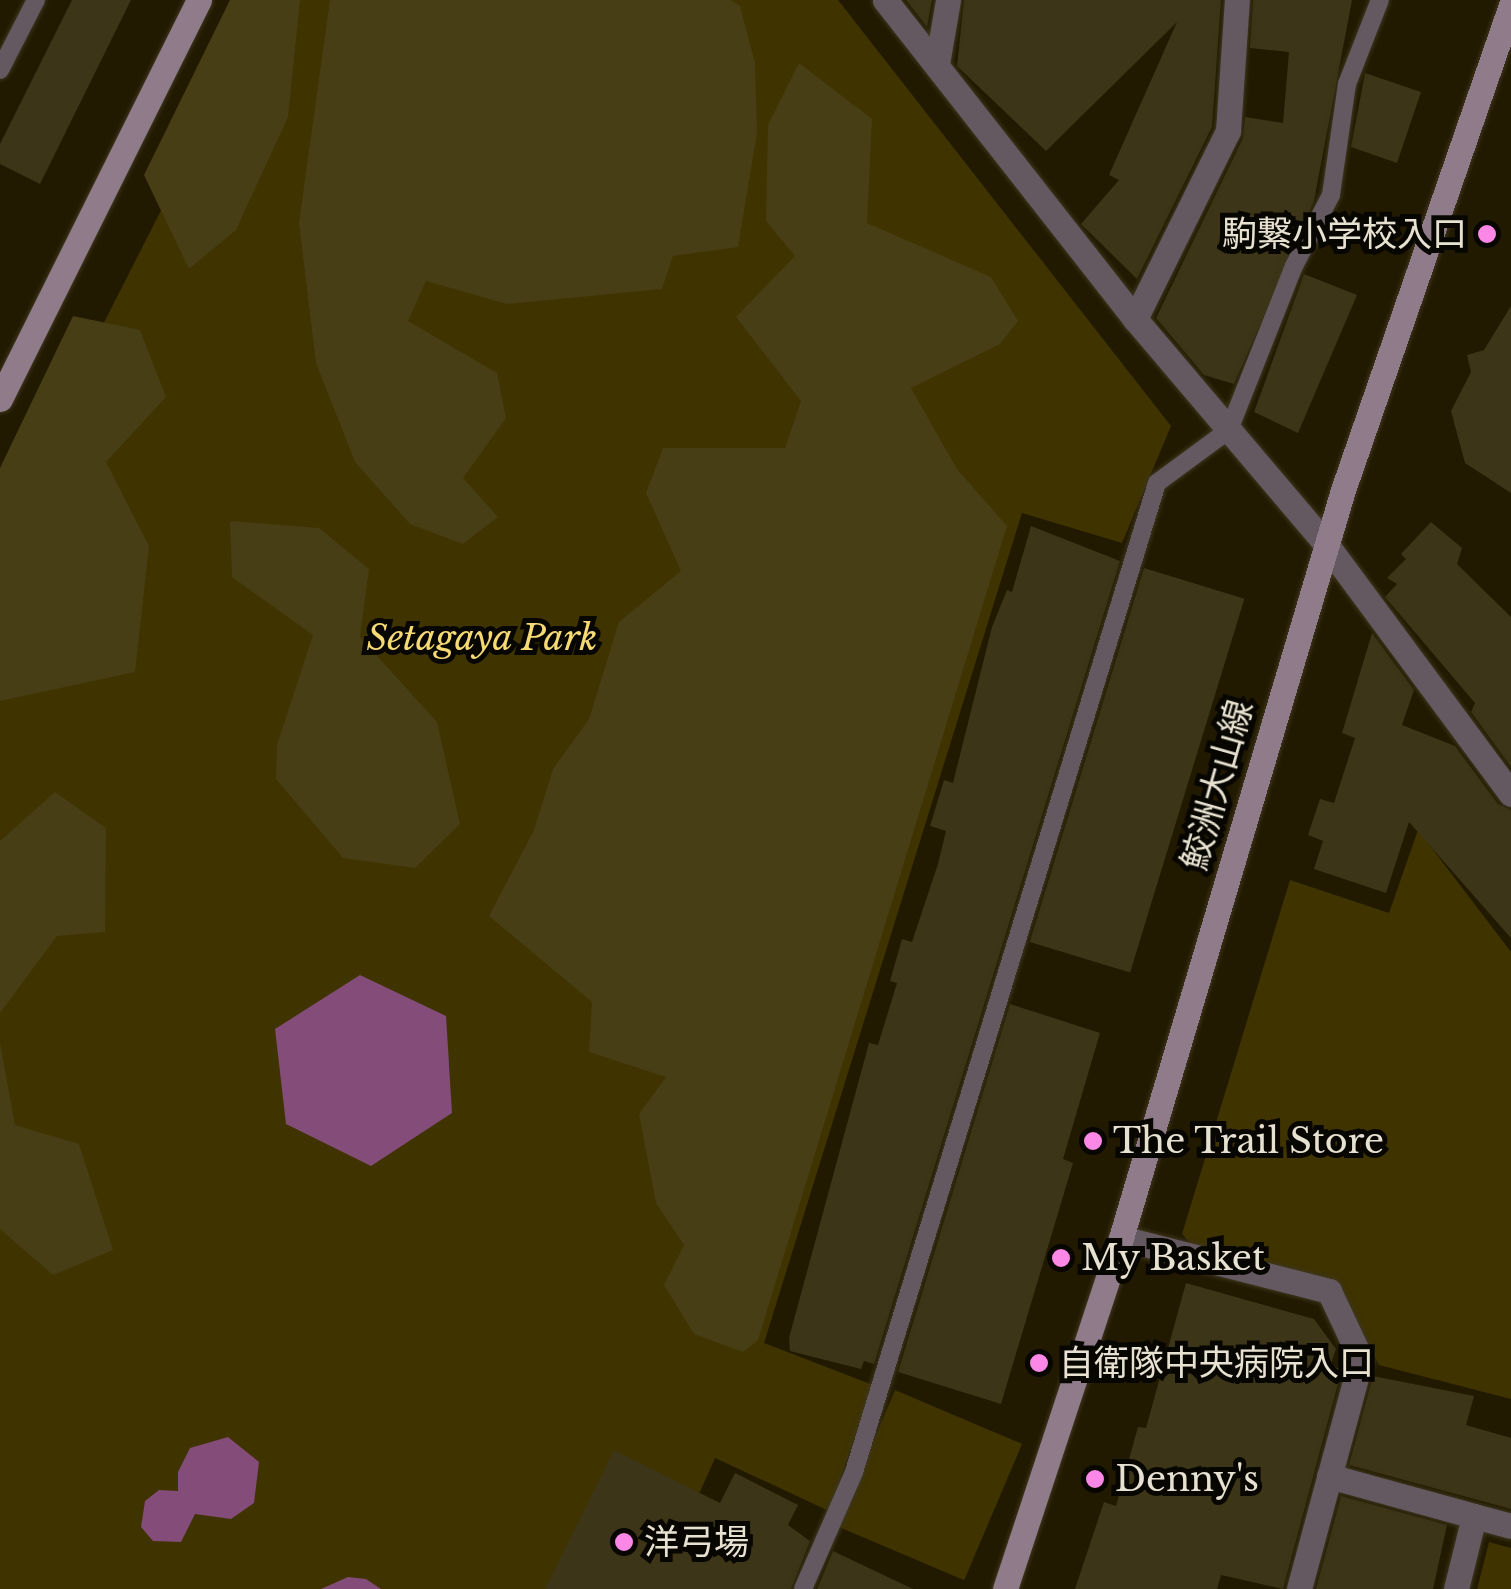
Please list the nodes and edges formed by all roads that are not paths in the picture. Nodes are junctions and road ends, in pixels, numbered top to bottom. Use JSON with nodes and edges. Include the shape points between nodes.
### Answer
{"nodes":[{"id":1,"x":36,"y":0,"type":"edge"},
{"id":2,"x":199,"y":0,"type":"edge"},
{"id":3,"x":885,"y":0,"type":"edge"},
{"id":4,"x":948,"y":0,"type":"edge"},
{"id":5,"x":1237,"y":0,"type":"edge"},
{"id":6,"x":1380,"y":0,"type":"edge"},
{"id":7,"x":1511,"y":5,"type":"edge"},
{"id":8,"x":937,"y":64,"type":"junction"},
{"id":9,"x":0,"y":70,"type":"edge"},
{"id":10,"x":1135,"y":320,"type":"junction"},
{"id":11,"x":0,"y":399,"type":"edge"},
{"id":12,"x":1229,"y":430,"type":"junction"},
{"id":13,"x":1326,"y":544,"type":"junction"},
{"id":14,"x":1511,"y":794,"type":"edge"},
{"id":15,"x":1121,"y":1238,"type":"junction"},
{"id":16,"x":1329,"y":1476,"type":"junction"},
{"id":17,"x":1474,"y":1516,"type":"junction"},
{"id":18,"x":1511,"y":1526,"type":"edge"},
{"id":19,"x":803,"y":1589,"type":"edge"},
{"id":20,"x":1005,"y":1589,"type":"edge"},
{"id":21,"x":1300,"y":1589,"type":"edge"},
{"id":22,"x":1456,"y":1589,"type":"edge"}],
"edges":[{"from":1,"to":9,"type":"lane"},
{"from":2,"to":11,"type":"main road"},
{"from":3,"to":8,"type":"street"},
{"from":4,"to":8,"type":"street"},
{"from":5,"to":10,"type":"street","via":[[1228,132]]},
{"from":6,"to":12,"type":"lane","via":[[1347,84],[1330,195],[1294,266]]},
{"from":7,"to":13,"type":"main road","name":"鮫洲大山線"},
{"from":8,"to":10,"type":"street"},
{"from":10,"to":12,"type":"street"},
{"from":12,"to":13,"type":"street"},
{"from":12,"to":19,"type":"lane","via":[[1157,483],[854,1472]]},
{"from":13,"to":14,"type":"street"},
{"from":13,"to":15,"type":"main road","name":"鮫洲大山線"},
{"from":15,"to":16,"type":"street","via":[[1329,1291],[1361,1359]]},
{"from":15,"to":20,"type":"main road","name":"鮫洲大山線"},
{"from":16,"to":17,"type":"street"},
{"from":16,"to":21,"type":"street"},
{"from":17,"to":18,"type":"street"},
{"from":17,"to":22,"type":"street"}]}
